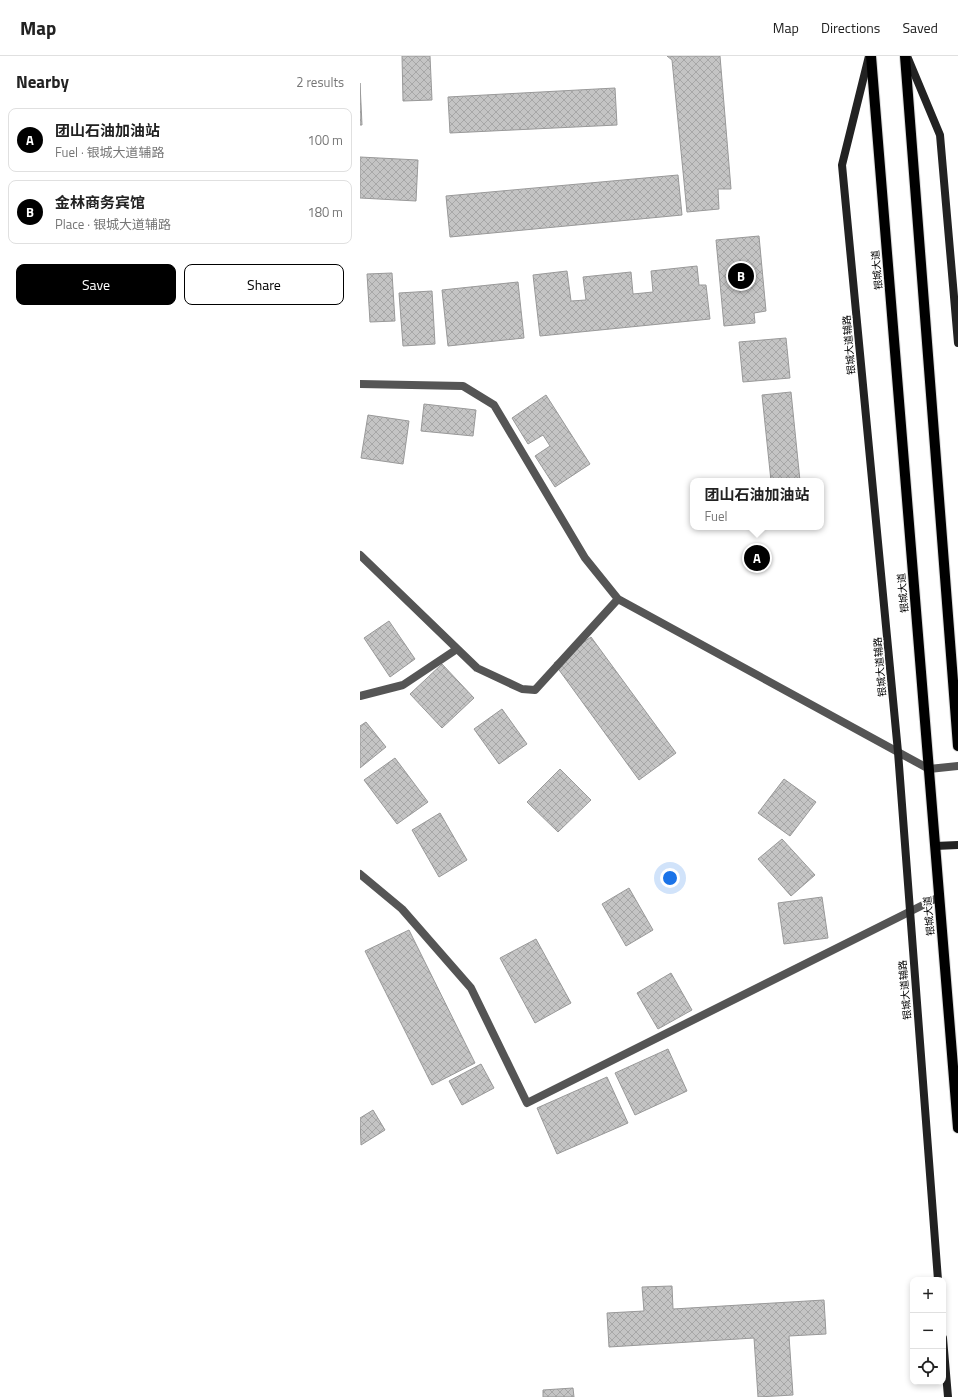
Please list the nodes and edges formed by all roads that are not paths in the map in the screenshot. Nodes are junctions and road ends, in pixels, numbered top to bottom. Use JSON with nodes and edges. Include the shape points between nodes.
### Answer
{"nodes":[{"id":1,"x":870,"y":56,"type":"edge"},
{"id":2,"x":906,"y":56,"type":"edge"},
{"id":3,"x":958,"y":343,"type":"edge"},
{"id":4,"x":360,"y":384,"type":"edge"},
{"id":5,"x":360,"y":555,"type":"edge"},
{"id":6,"x":618,"y":599,"type":"junction"},
{"id":7,"x":457,"y":649,"type":"junction"},
{"id":8,"x":360,"y":696,"type":"edge"},
{"id":9,"x":958,"y":746,"type":"edge"},
{"id":10,"x":898,"y":752,"type":"junction"},
{"id":11,"x":958,"y":766,"type":"edge"},
{"id":12,"x":929,"y":769,"type":"junction"},
{"id":13,"x":958,"y":845,"type":"edge"},
{"id":14,"x":935,"y":846,"type":"junction"},
{"id":15,"x":360,"y":874,"type":"edge"},
{"id":16,"x":939,"y":897,"type":"junction"},
{"id":17,"x":909,"y":912,"type":"junction"},
{"id":18,"x":958,"y":1128,"type":"edge"},
{"id":19,"x":938,"y":1277,"type":"edge"},
{"id":20,"x":944,"y":1349,"type":"edge"},
{"id":21,"x":948,"y":1397,"type":"edge"}],
"edges":[{"from":1,"to":10,"type":"street","name":"银城大道辅路","via":[[842,165]]},
{"from":1,"to":12,"type":"main road","name":"银城大道"},
{"from":2,"to":3,"type":"street","via":[[940,135]]},
{"from":2,"to":9,"type":"main road"},
{"from":4,"to":6,"type":"street","via":[[463,386],[494,405],[585,558]]},
{"from":5,"to":7,"type":"street"},
{"from":6,"to":7,"type":"street","via":[[536,690],[522,689],[477,668]]},
{"from":6,"to":10,"type":"street"},
{"from":7,"to":8,"type":"street","via":[[403,685]]},
{"from":10,"to":12,"type":"street"},
{"from":10,"to":17,"type":"street","name":"银城大道辅路"},
{"from":11,"to":12,"type":"street"},
{"from":12,"to":14,"type":"main road","name":"银城大道"},
{"from":13,"to":14,"type":"street"},
{"from":14,"to":16,"type":"main road","name":"银城大道"},
{"from":15,"to":17,"type":"street","via":[[402,909],[471,988],[527,1103]]},
{"from":16,"to":17,"type":"street"},
{"from":16,"to":18,"type":"main road","name":"银城大道"},
{"from":17,"to":19,"type":"street","name":"银城大道辅路"},
{"from":20,"to":21,"type":"street"}]}
